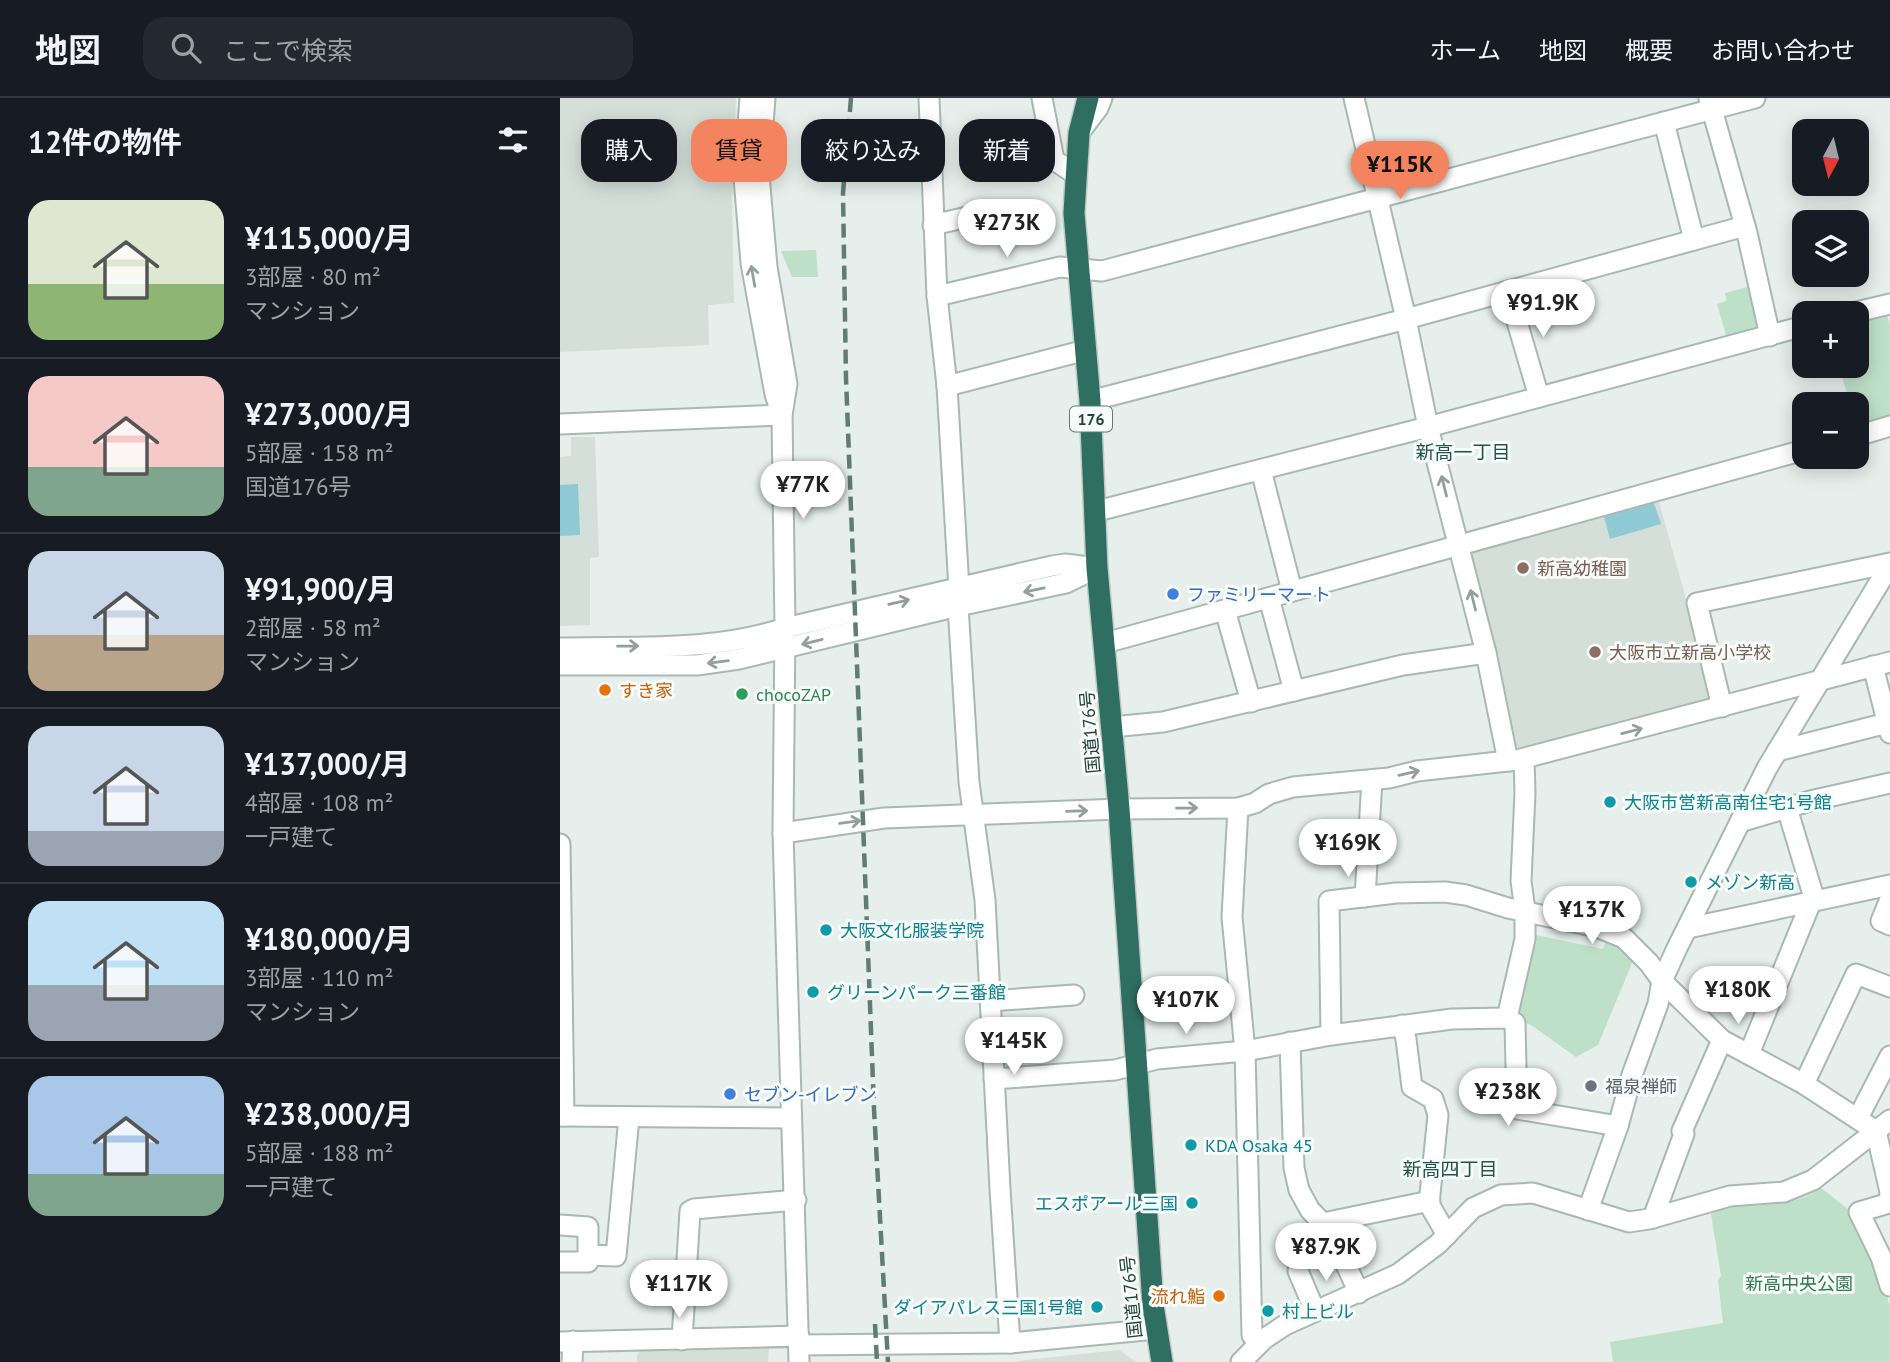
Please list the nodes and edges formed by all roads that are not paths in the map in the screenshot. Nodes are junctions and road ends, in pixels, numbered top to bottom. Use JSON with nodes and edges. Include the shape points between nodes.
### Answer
{"nodes":[{"id":1,"x":750,"y":98,"type":"edge"},
{"id":2,"x":765,"y":98,"type":"edge"},
{"id":3,"x":929,"y":98,"type":"edge"},
{"id":4,"x":1042,"y":98,"type":"edge"},
{"id":5,"x":1077,"y":98,"type":"edge"},
{"id":6,"x":1088,"y":98,"type":"edge"},
{"id":7,"x":1102,"y":98,"type":"edge"},
{"id":8,"x":1354,"y":98,"type":"edge"},
{"id":9,"x":1755,"y":98,"type":"edge"},
{"id":10,"x":1710,"y":102,"type":"edge"},
{"id":11,"x":751,"y":119,"type":"edge"},
{"id":12,"x":762,"y":119,"type":"edge"},
{"id":13,"x":1664,"y":122,"type":"junction"},
{"id":14,"x":1079,"y":133,"type":"junction"},
{"id":15,"x":1075,"y":174,"type":"junction"},
{"id":16,"x":752,"y":182,"type":"edge"},
{"id":17,"x":1377,"y":193,"type":"junction"},
{"id":18,"x":976,"y":215,"type":"dead end"},
{"id":19,"x":933,"y":225,"type":"junction"},
{"id":20,"x":1745,"y":226,"type":"junction"},
{"id":21,"x":1694,"y":240,"type":"junction"},
{"id":22,"x":1079,"y":270,"type":"junction"},
{"id":23,"x":1508,"y":291,"type":"junction"},
{"id":24,"x":937,"y":296,"type":"junction"},
{"id":25,"x":1890,"y":304,"type":"edge"},
{"id":26,"x":1869,"y":309,"type":"edge"},
{"id":27,"x":1406,"y":318,"type":"junction"},
{"id":28,"x":1792,"y":330,"type":"edge"},
{"id":29,"x":1770,"y":336,"type":"junction"},
{"id":30,"x":1086,"y":350,"type":"junction"},
{"id":31,"x":947,"y":386,"type":"junction"},
{"id":32,"x":1539,"y":397,"type":"junction"},
{"id":33,"x":1090,"y":401,"type":"junction"},
{"id":34,"x":782,"y":415,"type":"junction"},
{"id":35,"x":560,"y":424,"type":"edge"},
{"id":36,"x":1428,"y":426,"type":"junction"},
{"id":37,"x":1890,"y":426,"type":"edge"},
{"id":38,"x":1869,"y":432,"type":"edge"},
{"id":39,"x":1792,"y":453,"type":"edge"},
{"id":40,"x":1261,"y":470,"type":"junction"},
{"id":41,"x":1097,"y":510,"type":"junction"},
{"id":42,"x":1460,"y":546,"type":"junction"},
{"id":43,"x":1890,"y":564,"type":"edge"},
{"id":44,"x":1097,"y":568,"type":"junction"},
{"id":45,"x":1292,"y":591,"type":"junction"},
{"id":46,"x":958,"y":597,"type":"junction"},
{"id":47,"x":1269,"y":598,"type":"junction"},
{"id":48,"x":1225,"y":610,"type":"junction"},
{"id":49,"x":785,"y":628,"type":"junction"},
{"id":50,"x":1105,"y":643,"type":"junction"},
{"id":51,"x":560,"y":648,"type":"edge"},
{"id":52,"x":785,"y":648,"type":"junction"},
{"id":53,"x":1486,"y":653,"type":"junction"},
{"id":54,"x":1881,"y":664,"type":"edge"},
{"id":55,"x":560,"y":665,"type":"edge"},
{"id":56,"x":1819,"y":681,"type":"junction"},
{"id":57,"x":1294,"y":691,"type":"junction"},
{"id":58,"x":1251,"y":702,"type":"junction"},
{"id":59,"x":1723,"y":706,"type":"junction"},
{"id":60,"x":1112,"y":727,"type":"junction"},
{"id":61,"x":1889,"y":728,"type":"edge"},
{"id":62,"x":1777,"y":751,"type":"junction"},
{"id":63,"x":1516,"y":760,"type":"junction"},
{"id":64,"x":1372,"y":780,"type":"junction"},
{"id":65,"x":1890,"y":783,"type":"edge"},
{"id":66,"x":1238,"y":808,"type":"junction"},
{"id":67,"x":1787,"y":808,"type":"junction"},
{"id":68,"x":1119,"y":809,"type":"junction"},
{"id":69,"x":973,"y":815,"type":"junction"},
{"id":70,"x":1740,"y":822,"type":"junction"},
{"id":71,"x":783,"y":833,"type":"junction"},
{"id":72,"x":560,"y":844,"type":"edge"},
{"id":73,"x":1890,"y":885,"type":"edge"},
{"id":74,"x":1365,"y":897,"type":"junction"},
{"id":75,"x":1890,"y":899,"type":"edge"},
{"id":76,"x":1813,"y":902,"type":"junction"},
{"id":77,"x":1525,"y":910,"type":"junction"},
{"id":78,"x":1890,"y":925,"type":"edge"},
{"id":79,"x":1688,"y":928,"type":"junction"},
{"id":80,"x":1662,"y":981,"type":"junction"},
{"id":81,"x":1890,"y":987,"type":"edge"},
{"id":82,"x":1074,"y":995,"type":"dead end"},
{"id":83,"x":990,"y":1001,"type":"junction"},
{"id":84,"x":1507,"y":1018,"type":"junction"},
{"id":85,"x":1402,"y":1025,"type":"junction"},
{"id":86,"x":1331,"y":1034,"type":"junction"},
{"id":87,"x":1722,"y":1040,"type":"junction"},
{"id":88,"x":1290,"y":1042,"type":"junction"},
{"id":89,"x":1245,"y":1051,"type":"junction"},
{"id":90,"x":1749,"y":1054,"type":"junction"},
{"id":91,"x":1890,"y":1056,"type":"edge"},
{"id":92,"x":1135,"y":1065,"type":"junction"},
{"id":93,"x":994,"y":1079,"type":"junction"},
{"id":94,"x":1804,"y":1084,"type":"junction"},
{"id":95,"x":562,"y":1116,"type":"edge"},
{"id":96,"x":629,"y":1117,"type":"junction"},
{"id":97,"x":792,"y":1118,"type":"junction"},
{"id":98,"x":1858,"y":1118,"type":"junction"},
{"id":99,"x":1883,"y":1125,"type":"edge"},
{"id":100,"x":1618,"y":1126,"type":"junction"},
{"id":101,"x":1890,"y":1193,"type":"edge"},
{"id":102,"x":796,"y":1200,"type":"junction"},
{"id":103,"x":1430,"y":1201,"type":"junction"},
{"id":104,"x":1588,"y":1210,"type":"junction"},
{"id":105,"x":1653,"y":1218,"type":"junction"},
{"id":106,"x":1323,"y":1223,"type":"junction"},
{"id":107,"x":560,"y":1225,"type":"edge"},
{"id":108,"x":1447,"y":1235,"type":"junction"},
{"id":109,"x":588,"y":1255,"type":"junction"},
{"id":110,"x":560,"y":1262,"type":"edge"},
{"id":111,"x":1298,"y":1270,"type":"dead end"},
{"id":112,"x":1890,"y":1283,"type":"edge"},
{"id":113,"x":1359,"y":1293,"type":"junction"},
{"id":114,"x":1315,"y":1311,"type":"junction"},
{"id":115,"x":1156,"y":1329,"type":"junction"},
{"id":116,"x":682,"y":1340,"type":"junction"},
{"id":117,"x":566,"y":1342,"type":"edge"},
{"id":118,"x":1258,"y":1344,"type":"junction"},
{"id":119,"x":799,"y":1348,"type":"edge"},
{"id":120,"x":1002,"y":1349,"type":"edge"},
{"id":121,"x":900,"y":1353,"type":"edge"},
{"id":122,"x":864,"y":1354,"type":"edge"},
{"id":123,"x":572,"y":1362,"type":"edge"},
{"id":124,"x":1162,"y":1362,"type":"edge"},
{"id":125,"x":1241,"y":1362,"type":"edge"}],
"edges":[{"from":1,"to":11,"type":"street"},
{"from":2,"to":12,"type":"street"},
{"from":3,"to":19,"type":"street"},
{"from":4,"to":15,"type":"street","via":[[1054,160]]},
{"from":5,"to":14,"type":"street"},
{"from":6,"to":14,"type":"highway","name":"国道176号","number":"176"},
{"from":7,"to":14,"type":"street"},
{"from":8,"to":17,"type":"street"},
{"from":9,"to":10,"type":"street"},
{"from":10,"to":13,"type":"street"},
{"from":10,"to":17,"type":"street"},
{"from":10,"to":20,"type":"street"},
{"from":13,"to":17,"type":"street"},
{"from":13,"to":21,"type":"street"},
{"from":14,"to":15,"type":"highway","name":"国道176号","number":"176"},
{"from":15,"to":22,"type":"highway","name":"国道176号","number":"176"},
{"from":16,"to":34,"type":"street","via":[[751,263]]},
{"from":17,"to":22,"type":"street","via":[[1101,259]]},
{"from":17,"to":27,"type":"street"},
{"from":18,"to":19,"type":"street"},
{"from":19,"to":24,"type":"street"},
{"from":20,"to":21,"type":"street"},
{"from":20,"to":29,"type":"street"},
{"from":21,"to":23,"type":"street"},
{"from":22,"to":24,"type":"street","via":[[1059,267]]},
{"from":22,"to":30,"type":"highway","name":"国道176号","number":"176"},
{"from":23,"to":27,"type":"street"},
{"from":23,"to":32,"type":"street"},
{"from":24,"to":31,"type":"street"},
{"from":25,"to":26,"type":"street"},
{"from":27,"to":33,"type":"street"},
{"from":27,"to":36,"type":"street"},
{"from":28,"to":29,"type":"street"},
{"from":29,"to":32,"type":"street"},
{"from":30,"to":31,"type":"street"},
{"from":30,"to":33,"type":"highway","name":"国道176号","number":"176"},
{"from":31,"to":46,"type":"street"},
{"from":32,"to":36,"type":"street"},
{"from":33,"to":41,"type":"highway","name":"国道176号","number":"176"},
{"from":34,"to":35,"type":"street"},
{"from":34,"to":49,"type":"street"},
{"from":36,"to":40,"type":"street"},
{"from":42,"to":36,"type":"street","one_way":true},
{"from":37,"to":38,"type":"street"},
{"from":39,"to":42,"type":"street"},
{"from":40,"to":41,"type":"street"},
{"from":40,"to":45,"type":"street"},
{"from":41,"to":44,"type":"highway","name":"国道176号","number":"176"},
{"from":42,"to":45,"type":"street"},
{"from":53,"to":42,"type":"street","one_way":true},
{"from":43,"to":56,"type":"street"},
{"from":43,"to":59,"type":"street","via":[[1697,603]]},
{"from":44,"to":46,"type":"street","via":[[1065,564]]},
{"from":44,"to":50,"type":"highway","name":"国道176号","number":"176"},
{"from":45,"to":47,"type":"street"},
{"from":49,"to":46,"type":"street","one_way":true},
{"from":46,"to":52,"type":"street","one_way":true},
{"from":46,"to":69,"type":"street"},
{"from":47,"to":48,"type":"street"},
{"from":47,"to":57,"type":"street"},
{"from":48,"to":50,"type":"street"},
{"from":48,"to":58,"type":"street"},
{"from":51,"to":49,"type":"street","one_way":true,"via":[[704,644],[755,638]]},
{"from":49,"to":52,"type":"street"},
{"from":50,"to":60,"type":"highway","name":"国道176号","number":"176"},
{"from":52,"to":55,"type":"street","one_way":true,"via":[[697,665]]},
{"from":52,"to":71,"type":"street"},
{"from":53,"to":57,"type":"street","via":[[1403,665]]},
{"from":53,"to":63,"type":"street"},
{"from":54,"to":56,"type":"street"},
{"from":54,"to":61,"type":"street"},
{"from":56,"to":59,"type":"street"},
{"from":56,"to":62,"type":"street"},
{"from":57,"to":58,"type":"street"},
{"from":58,"to":60,"type":"street","via":[[1163,722]]},
{"from":63,"to":59,"type":"street","one_way":true},
{"from":60,"to":68,"type":"highway","name":"国道176号","number":"176"},
{"from":61,"to":62,"type":"street"},
{"from":62,"to":70,"type":"street"},
{"from":64,"to":63,"type":"street","one_way":true},
{"from":63,"to":77,"type":"street","via":[[1525,793],[1521,880]]},
{"from":64,"to":66,"type":"street","via":[[1293,787]]},
{"from":64,"to":74,"type":"street"},
{"from":65,"to":67,"type":"street"},
{"from":68,"to":66,"type":"street","one_way":true},
{"from":66,"to":89,"type":"street","via":[[1232,917]]},
{"from":67,"to":70,"type":"street"},
{"from":67,"to":76,"type":"street"},
{"from":69,"to":68,"type":"street","one_way":true},
{"from":68,"to":92,"type":"highway","name":"国道176号","number":"176"},
{"from":71,"to":69,"type":"street","one_way":true,"via":[[884,818]]},
{"from":69,"to":83,"type":"street","via":[[985,900]]},
{"from":70,"to":79,"type":"street"},
{"from":71,"to":97,"type":"street"},
{"from":72,"to":95,"type":"street"},
{"from":73,"to":76,"type":"street"},
{"from":74,"to":77,"type":"street","via":[[1445,892]]},
{"from":74,"to":86,"type":"street","via":[[1329,901]]},
{"from":75,"to":78,"type":"street","via":[[1881,921]]},
{"from":76,"to":79,"type":"street"},
{"from":76,"to":90,"type":"street"},
{"from":77,"to":80,"type":"street","via":[[1597,926],[1623,938]]},
{"from":77,"to":84,"type":"street","via":[[1525,939]]},
{"from":79,"to":80,"type":"street"},
{"from":80,"to":87,"type":"street"},
{"from":80,"to":100,"type":"street"},
{"from":81,"to":94,"type":"street","via":[[1856,974]]},
{"from":82,"to":83,"type":"street"},
{"from":83,"to":93,"type":"street"},
{"from":84,"to":85,"type":"street"},
{"from":84,"to":100,"type":"street","via":[[1515,1023],[1517,1109]]},
{"from":85,"to":86,"type":"street"},
{"from":85,"to":103,"type":"street","via":[[1412,1087],[1433,1099],[1438,1115]]},
{"from":86,"to":88,"type":"street"},
{"from":87,"to":90,"type":"street"},
{"from":87,"to":105,"type":"street","via":[[1682,1131]]},
{"from":88,"to":89,"type":"street"},
{"from":88,"to":106,"type":"street","via":[[1294,1168],[1299,1191]]},
{"from":89,"to":92,"type":"street"},
{"from":89,"to":118,"type":"street","via":[[1252,1335]]},
{"from":90,"to":94,"type":"street"},
{"from":91,"to":98,"type":"street"},
{"from":92,"to":93,"type":"street"},
{"from":92,"to":115,"type":"highway","name":"国道176号","number":"176"},
{"from":93,"to":120,"type":"street"},
{"from":94,"to":98,"type":"street"},
{"from":95,"to":96,"type":"street"},
{"from":96,"to":97,"type":"street"},
{"from":96,"to":109,"type":"street","via":[[616,1256]]},
{"from":97,"to":102,"type":"street"},
{"from":98,"to":99,"type":"street"},
{"from":99,"to":101,"type":"street"},
{"from":99,"to":105,"type":"street","via":[[1813,1180],[1784,1192],[1730,1196]]},
{"from":100,"to":104,"type":"street"},
{"from":101,"to":112,"type":"street","via":[[1889,1203],[1859,1212]]},
{"from":102,"to":116,"type":"street","via":[[690,1211]]},
{"from":102,"to":119,"type":"street"},
{"from":103,"to":106,"type":"street"},
{"from":103,"to":108,"type":"street"},
{"from":104,"to":105,"type":"street","via":[[1629,1222]]},
{"from":104,"to":108,"type":"street","via":[[1533,1193],[1501,1195],[1473,1208]]},
{"from":106,"to":113,"type":"street"},
{"from":107,"to":109,"type":"street","via":[[588,1227]]},
{"from":108,"to":113,"type":"street","via":[[1398,1274]]},
{"from":109,"to":110,"type":"street","via":[[588,1262]]},
{"from":111,"to":114,"type":"street"},
{"from":113,"to":114,"type":"street"},
{"from":114,"to":118,"type":"street"},
{"from":115,"to":120,"type":"street"},
{"from":115,"to":124,"type":"highway","name":"国道176号","number":"176"},
{"from":116,"to":117,"type":"street"},
{"from":116,"to":119,"type":"street"},
{"from":117,"to":123,"type":"street"},
{"from":118,"to":125,"type":"street"},
{"from":119,"to":122,"type":"street"},
{"from":120,"to":121,"type":"street"},
{"from":121,"to":122,"type":"street"}]}
